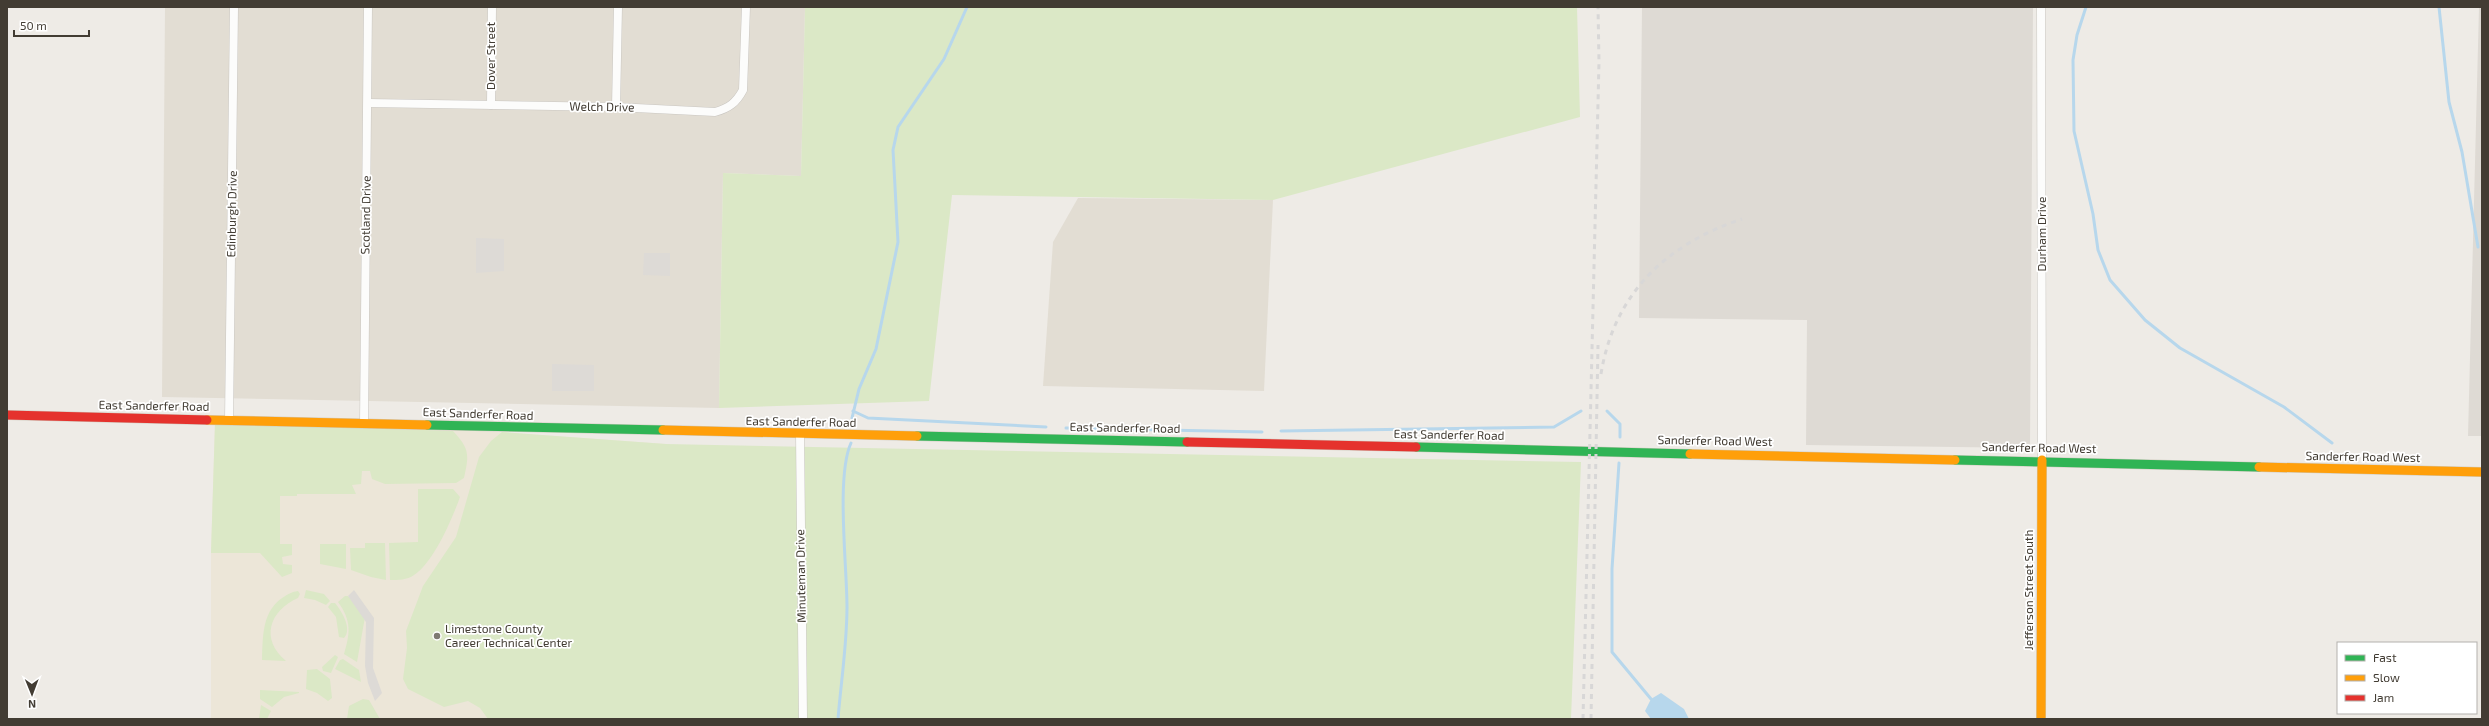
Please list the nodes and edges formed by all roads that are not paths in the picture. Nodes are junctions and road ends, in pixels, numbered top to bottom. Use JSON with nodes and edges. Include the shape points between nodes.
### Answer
{"nodes":[{"id":1,"x":234,"y":7,"type":"edge"},
{"id":2,"x":368,"y":7,"type":"edge"},
{"id":3,"x":492,"y":7,"type":"edge"},
{"id":4,"x":618,"y":7,"type":"edge"},
{"id":5,"x":746,"y":7,"type":"edge"},
{"id":6,"x":2041,"y":7,"type":"edge"},
{"id":7,"x":368,"y":103,"type":"junction"},
{"id":8,"x":491,"y":105,"type":"junction"},
{"id":9,"x":616,"y":107,"type":"junction"},
{"id":10,"x":7,"y":415,"type":"edge"},
{"id":11,"x":229,"y":420,"type":"junction"},
{"id":12,"x":364,"y":423,"type":"junction"},
{"id":13,"x":800,"y":434,"type":"junction"},
{"id":14,"x":1596,"y":451,"type":"joint"},
{"id":15,"x":2042,"y":460,"type":"junction"},
{"id":16,"x":2482,"y":472,"type":"edge"},
{"id":17,"x":803,"y":719,"type":"edge"},
{"id":18,"x":2041,"y":719,"type":"edge"}],
"edges":[{"from":1,"to":11,"type":"street","name":"Edinburgh Drive"},
{"from":2,"to":7,"type":"street","name":"Scotland Drive"},
{"from":3,"to":8,"type":"street","name":"Dover Street"},
{"from":4,"to":9,"type":"street"},
{"from":5,"to":9,"type":"street","name":"Welch Drive","via":[[744,90],[732,105],[715,112]]},
{"from":6,"to":15,"type":"street","name":"Durham Drive"},
{"from":7,"to":8,"type":"street","name":"Welch Drive"},
{"from":7,"to":12,"type":"street","name":"Scotland Drive"},
{"from":8,"to":9,"type":"street","name":"Welch Drive"},
{"from":10,"to":11,"type":"street","name":"East Sanderfer Road"},
{"from":11,"to":12,"type":"street","name":"East Sanderfer Road"},
{"from":12,"to":13,"type":"street","name":"East Sanderfer Road"},
{"from":13,"to":14,"type":"street","name":"East Sanderfer Road"},
{"from":13,"to":17,"type":"street","name":"Minuteman Drive"},
{"from":14,"to":15,"type":"street","name":"Sanderfer Road West"},
{"from":15,"to":16,"type":"street","name":"Sanderfer Road West"},
{"from":15,"to":18,"type":"street","name":"Jefferson Street South"}]}
